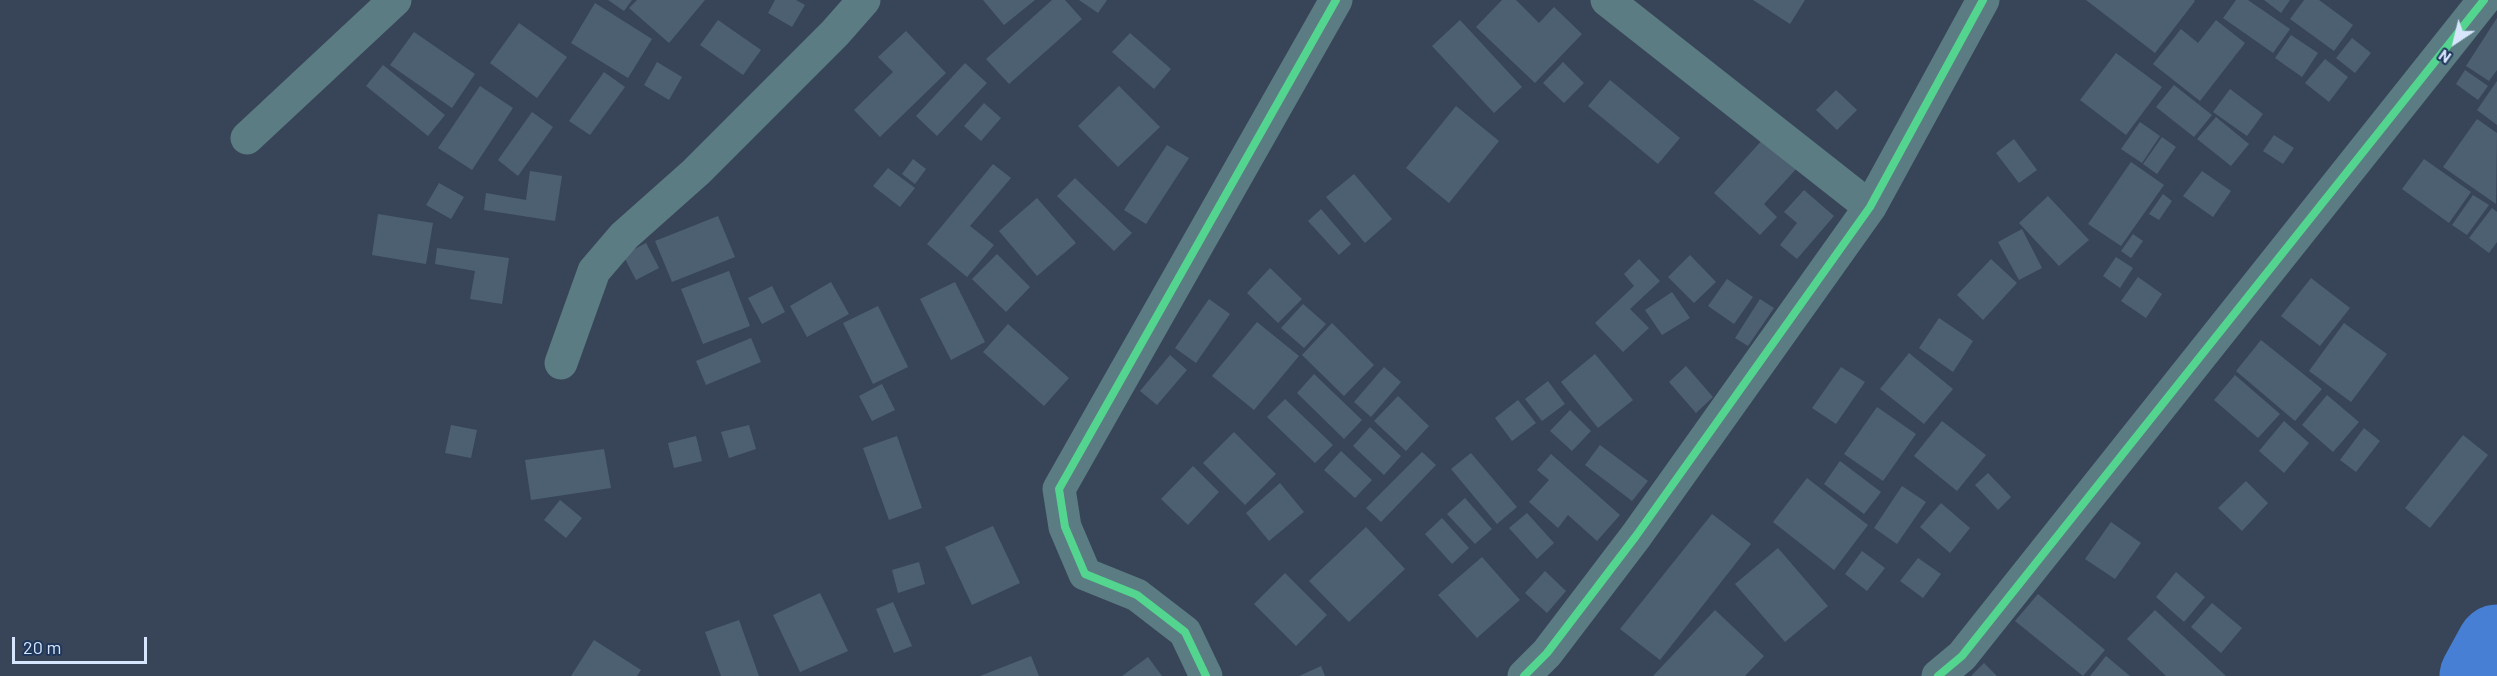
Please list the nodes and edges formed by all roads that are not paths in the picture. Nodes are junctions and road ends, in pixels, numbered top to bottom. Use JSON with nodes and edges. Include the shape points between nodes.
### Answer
{"nodes":[{"id":1,"x":395,"y":0,"type":"edge"},
{"id":2,"x":864,"y":0,"type":"edge"},
{"id":3,"x":1336,"y":0,"type":"edge"},
{"id":4,"x":1607,"y":0,"type":"edge"},
{"id":5,"x":1983,"y":0,"type":"edge"},
{"id":6,"x":2484,"y":0,"type":"edge"},
{"id":7,"x":247,"y":138,"type":"dead end"},
{"id":8,"x":1870,"y":207,"type":"junction"},
{"id":9,"x":561,"y":363,"type":"dead end"},
{"id":10,"x":1206,"y":676,"type":"edge"},
{"id":11,"x":1524,"y":676,"type":"edge"},
{"id":12,"x":1938,"y":676,"type":"edge"}],
"edges":[{"from":1,"to":7,"type":"street"},
{"from":2,"to":9,"type":"street","via":[[836,33],[696,172],[624,236],[594,271]]},
{"from":3,"to":10,"type":"street","via":[[1059,489],[1065,527],[1085,574],[1137,595],[1185,632]]},
{"from":4,"to":8,"type":"street"},
{"from":5,"to":8,"type":"street"},
{"from":6,"to":12,"type":"street","via":[[1962,656]]},
{"from":8,"to":11,"type":"street","via":[[1636,536],[1547,653]]}]}
